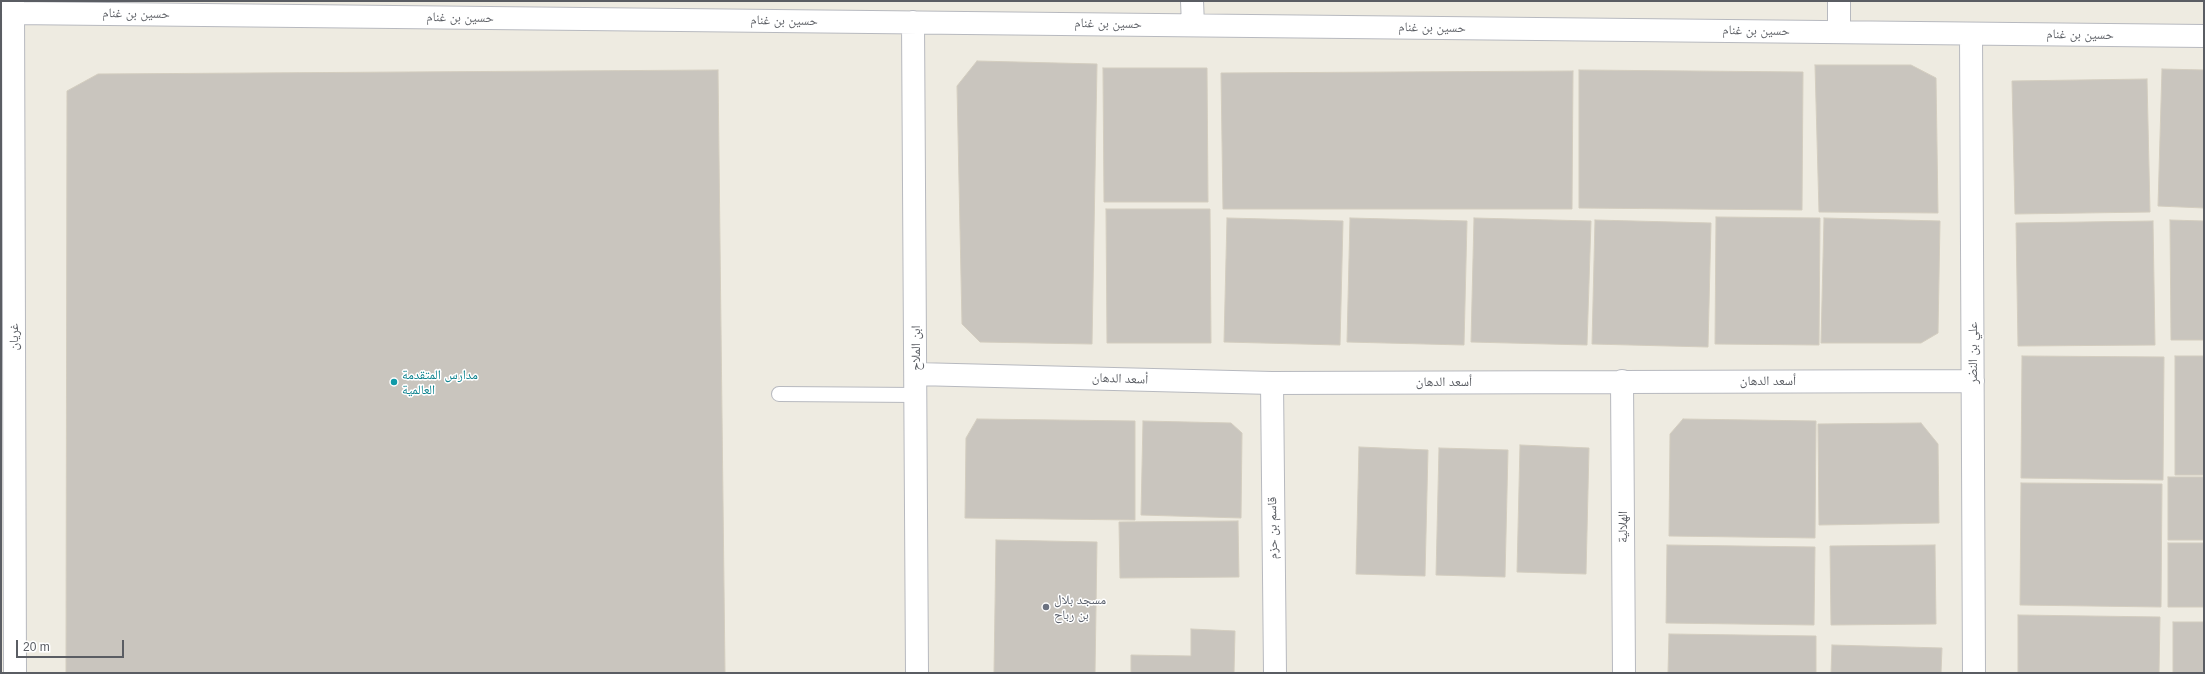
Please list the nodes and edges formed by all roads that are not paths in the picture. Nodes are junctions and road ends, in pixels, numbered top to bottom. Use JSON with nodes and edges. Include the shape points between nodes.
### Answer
{"nodes":[{"id":1,"x":1192,"y":1,"type":"edge"},
{"id":2,"x":1839,"y":1,"type":"edge"},
{"id":3,"x":13,"y":7,"type":"edge"},
{"id":4,"x":913,"y":22,"type":"junction"},
{"id":5,"x":1193,"y":25,"type":"junction"},
{"id":6,"x":1839,"y":32,"type":"junction"},
{"id":7,"x":1971,"y":34,"type":"junction"},
{"id":8,"x":2204,"y":36,"type":"edge"},
{"id":9,"x":1973,"y":381,"type":"junction"},
{"id":10,"x":1622,"y":382,"type":"junction"},
{"id":11,"x":1272,"y":383,"type":"junction"},
{"id":12,"x":916,"y":384,"type":"junction"},
{"id":13,"x":778,"y":394,"type":"dead end"},
{"id":14,"x":8,"y":482,"type":"edge"},
{"id":15,"x":15,"y":673,"type":"edge"},
{"id":16,"x":917,"y":673,"type":"edge"},
{"id":17,"x":1275,"y":673,"type":"edge"},
{"id":18,"x":1624,"y":673,"type":"edge"},
{"id":19,"x":1974,"y":673,"type":"edge"}],
"edges":[{"from":1,"to":5,"type":"street"},
{"from":2,"to":6,"type":"street"},
{"from":3,"to":4,"type":"street","name":"حسين بن غنام"},
{"from":3,"to":14,"type":"street","name":"غريان"},
{"from":4,"to":5,"type":"street","name":"حسين بن غنام"},
{"from":4,"to":12,"type":"street","name":"ابن الملاح"},
{"from":5,"to":6,"type":"street","name":"حسين بن غنام"},
{"from":6,"to":7,"type":"street","name":"حسين بن غنام"},
{"from":7,"to":8,"type":"street","name":"حسين بن غنام"},
{"from":7,"to":9,"type":"street","name":"علي بن النضر"},
{"from":9,"to":10,"type":"street","name":"أسعد الدهان"},
{"from":9,"to":19,"type":"street","name":"علي بن النضر"},
{"from":10,"to":11,"type":"street","name":"أسعد الدهان"},
{"from":10,"to":18,"type":"street","name":"الهلالية"},
{"from":11,"to":12,"type":"street","name":"أسعد الدهان"},
{"from":11,"to":17,"type":"street","name":"قاسم بن حزم"},
{"from":12,"to":13,"type":"lane"},
{"from":12,"to":16,"type":"street","name":"ابن الملاح"},
{"from":14,"to":15,"type":"street","name":"غريان"}]}
